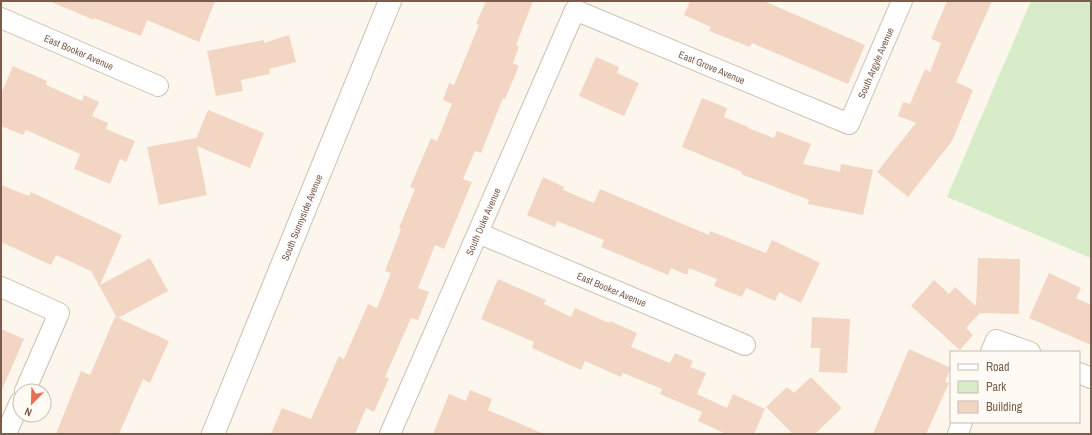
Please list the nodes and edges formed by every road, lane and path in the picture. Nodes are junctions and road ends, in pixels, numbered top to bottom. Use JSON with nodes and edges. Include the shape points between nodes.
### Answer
{"nodes":[{"id":1,"x":3,"y":1,"type":"edge"},
{"id":2,"x":390,"y":1,"type":"edge"},
{"id":3,"x":902,"y":1,"type":"edge"},
{"id":4,"x":1,"y":6,"type":"edge"},
{"id":5,"x":576,"y":10,"type":"joint"},
{"id":6,"x":1,"y":18,"type":"edge"},
{"id":7,"x":158,"y":86,"type":"dead end"},
{"id":8,"x":849,"y":124,"type":"joint"},
{"id":9,"x":478,"y":233,"type":"junction"},
{"id":10,"x":1,"y":287,"type":"edge"},
{"id":11,"x":745,"y":345,"type":"dead end"},
{"id":12,"x":993,"y":346,"type":"edge"},
{"id":13,"x":1024,"y":351,"type":"edge"},
{"id":14,"x":1080,"y":373,"type":"edge"},
{"id":15,"x":1091,"y":378,"type":"edge"},
{"id":16,"x":28,"y":383,"type":"edge"},
{"id":17,"x":12,"y":420,"type":"edge"},
{"id":18,"x":962,"y":423,"type":"edge"},
{"id":19,"x":6,"y":434,"type":"edge"},
{"id":20,"x":213,"y":434,"type":"edge"},
{"id":21,"x":390,"y":434,"type":"edge"},
{"id":22,"x":958,"y":434,"type":"edge"}],
"edges":[{"from":1,"to":4,"type":"street"},
{"from":2,"to":20,"type":"street","name":"South Sunnyside Avenue"},
{"from":3,"to":8,"type":"street","name":"South Argyle Avenue"},
{"from":5,"to":8,"type":"street","name":"East Grove Avenue"},
{"from":5,"to":9,"type":"street","name":"South Duke Avenue"},
{"from":6,"to":7,"type":"street","name":"East Booker Avenue"},
{"from":9,"to":11,"type":"street","name":"East Booker Avenue"},
{"from":9,"to":21,"type":"street","name":"South Duke Avenue"},
{"from":10,"to":16,"type":"street","via":[[59,313]]},
{"from":12,"to":13,"type":"street"},
{"from":14,"to":15,"type":"street"},
{"from":17,"to":19,"type":"street"},
{"from":18,"to":22,"type":"street"}]}
